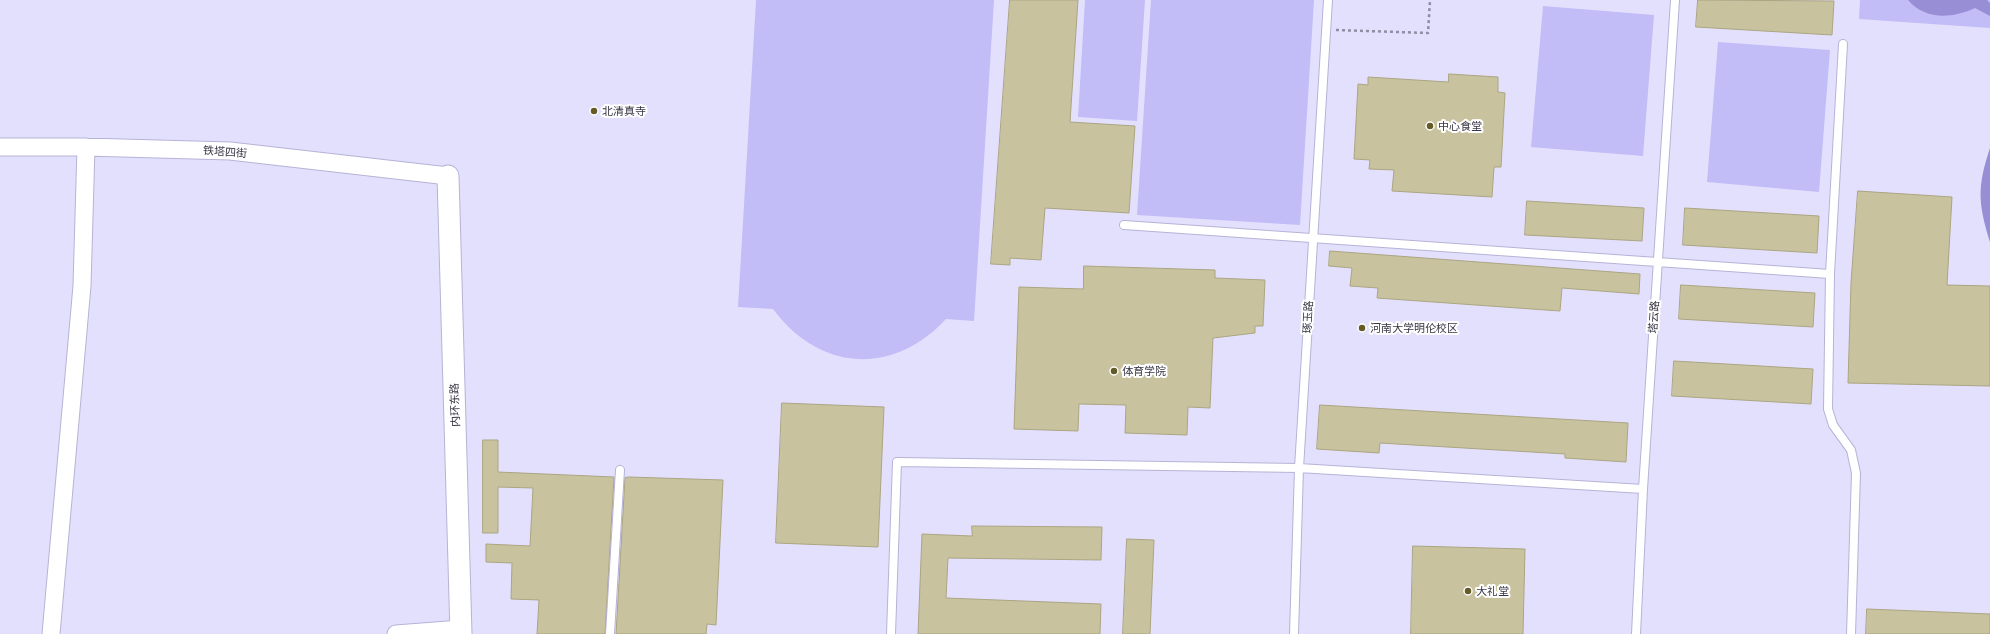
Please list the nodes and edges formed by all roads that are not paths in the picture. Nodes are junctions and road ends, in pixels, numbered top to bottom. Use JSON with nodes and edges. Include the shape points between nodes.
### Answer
{"nodes":[{"id":1,"x":1328,"y":0,"type":"edge"},
{"id":2,"x":1675,"y":0,"type":"edge"},
{"id":3,"x":1843,"y":44,"type":"dead end"},
{"id":4,"x":0,"y":147,"type":"edge"},
{"id":5,"x":86,"y":147,"type":"junction"},
{"id":6,"x":448,"y":176,"type":"joint"},
{"id":7,"x":1124,"y":225,"type":"dead end"},
{"id":8,"x":1313,"y":238,"type":"junction"},
{"id":9,"x":1657,"y":262,"type":"junction"},
{"id":10,"x":1830,"y":274,"type":"junction"},
{"id":11,"x":1299,"y":468,"type":"junction"},
{"id":12,"x":620,"y":470,"type":"dead end"},
{"id":13,"x":1643,"y":488,"type":"junction"},
{"id":14,"x":461,"y":631,"type":"edge"},
{"id":15,"x":51,"y":634,"type":"edge"},
{"id":16,"x":396,"y":634,"type":"edge"},
{"id":17,"x":610,"y":634,"type":"edge"},
{"id":18,"x":891,"y":634,"type":"edge"},
{"id":19,"x":1294,"y":634,"type":"edge"},
{"id":20,"x":1636,"y":634,"type":"edge"},
{"id":21,"x":1851,"y":634,"type":"edge"}],
"edges":[{"from":1,"to":8,"type":"lane","name":"琢玉路"},
{"from":2,"to":9,"type":"lane","name":"塔云路"},
{"from":3,"to":10,"type":"lane"},
{"from":4,"to":5,"type":"street","name":"铁塔四街"},
{"from":5,"to":6,"type":"street","name":"铁塔四街","via":[[230,151]]},
{"from":5,"to":15,"type":"street","via":[[82,286]]},
{"from":6,"to":14,"type":"street","name":"内环东路"},
{"from":7,"to":8,"type":"lane"},
{"from":8,"to":9,"type":"lane"},
{"from":8,"to":11,"type":"lane","name":"琢玉路"},
{"from":9,"to":10,"type":"lane"},
{"from":9,"to":13,"type":"lane","name":"塔云路"},
{"from":10,"to":21,"type":"lane","via":[[1828,409],[1833,425],[1852,450],[1856,473]]},
{"from":11,"to":13,"type":"lane"},
{"from":11,"to":18,"type":"lane","via":[[897,462]]},
{"from":11,"to":19,"type":"lane","name":"琢玉路"},
{"from":12,"to":17,"type":"lane"},
{"from":13,"to":20,"type":"lane","name":"塔云路"},
{"from":14,"to":16,"type":"street"}]}
